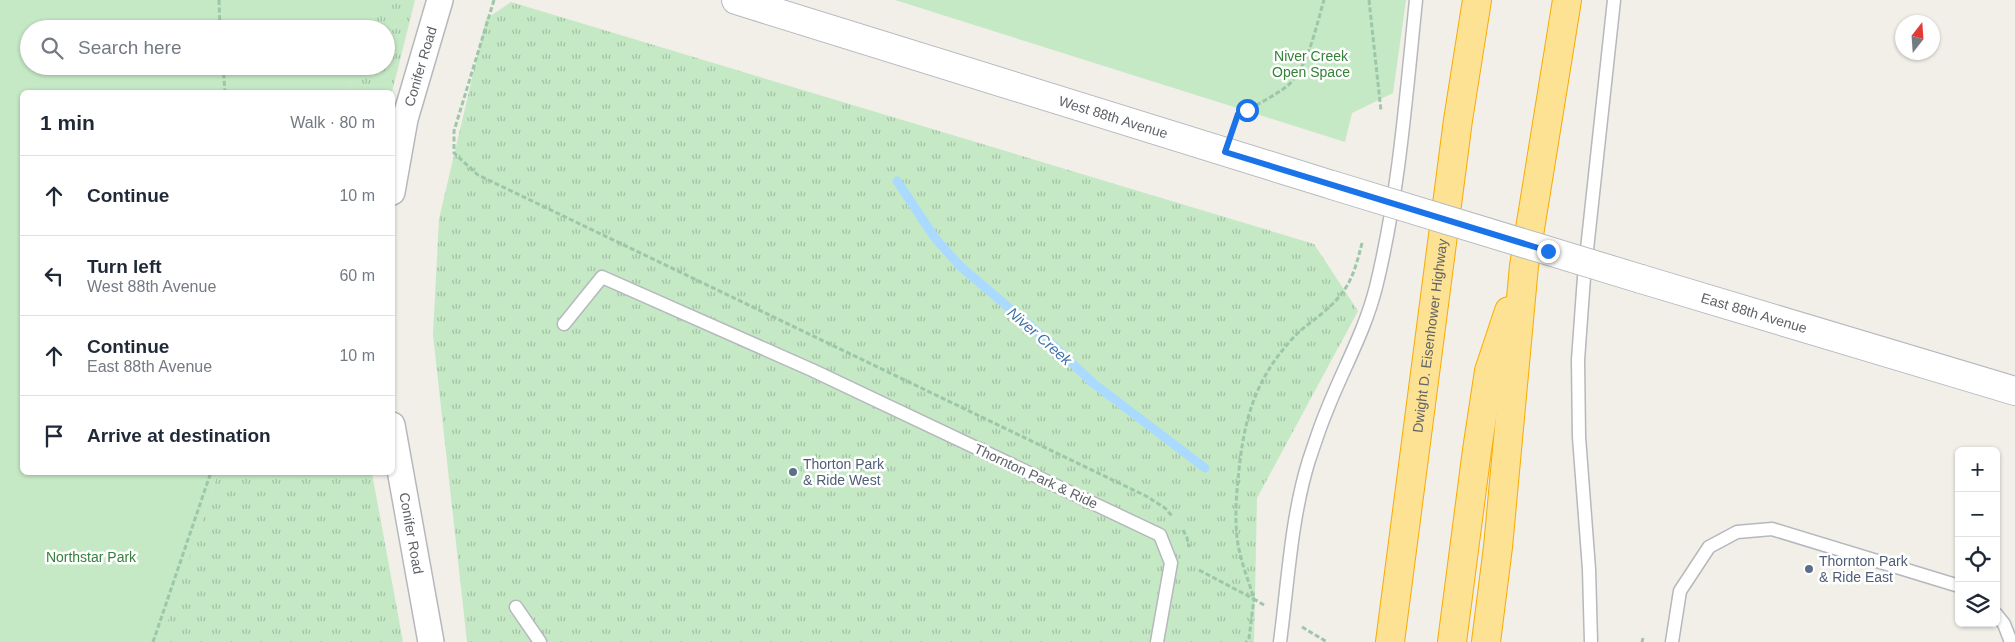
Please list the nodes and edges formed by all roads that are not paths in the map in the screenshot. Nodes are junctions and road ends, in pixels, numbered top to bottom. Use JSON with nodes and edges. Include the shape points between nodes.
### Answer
{"nodes":[{"id":1,"x":440,"y":0,"type":"edge"},
{"id":2,"x":736,"y":0,"type":"edge"},
{"id":3,"x":1416,"y":0,"type":"edge"},
{"id":4,"x":1477,"y":0,"type":"edge"},
{"id":5,"x":1567,"y":0,"type":"edge"},
{"id":6,"x":1614,"y":0,"type":"edge"},
{"id":7,"x":395,"y":174,"type":"edge"},
{"id":8,"x":1492,"y":234,"type":"joint"},
{"id":9,"x":1524,"y":266,"type":"junction"},
{"id":10,"x":564,"y":324,"type":"dead end"},
{"id":11,"x":2015,"y":391,"type":"edge"},
{"id":12,"x":395,"y":442,"type":"edge"},
{"id":13,"x":1955,"y":585,"type":"edge"},
{"id":14,"x":516,"y":607,"type":"dead end"},
{"id":15,"x":2000,"y":619,"type":"edge"},
{"id":16,"x":431,"y":642,"type":"edge"},
{"id":17,"x":540,"y":642,"type":"edge"},
{"id":18,"x":1157,"y":642,"type":"edge"},
{"id":19,"x":1280,"y":642,"type":"edge"},
{"id":20,"x":1390,"y":642,"type":"edge"},
{"id":21,"x":1452,"y":642,"type":"edge"},
{"id":22,"x":1486,"y":642,"type":"edge"},
{"id":23,"x":1591,"y":642,"type":"edge"},
{"id":24,"x":1672,"y":642,"type":"edge"},
{"id":25,"x":2011,"y":642,"type":"edge"}],
"edges":[{"from":1,"to":7,"type":"street","name":"Conifer Road","via":[[402,132]]},
{"from":2,"to":8,"type":"main road","name":"West 88th Avenue","bridge":true},
{"from":3,"to":19,"type":"lane","via":[[1392,216],[1370,307],[1352,357],[1327,409],[1303,481]]},
{"from":4,"to":20,"type":"highway","name":"Dwight D. Eisenhower Highway"},
{"from":5,"to":9,"type":"highway"},
{"from":6,"to":23,"type":"lane","via":[[1578,360],[1579,446]]},
{"from":8,"to":11,"type":"main road","name":"East 88th Avenue","bridge":true},
{"from":9,"to":21,"type":"highway","via":[[1489,370]]},
{"from":9,"to":22,"type":"highway"},
{"from":10,"to":18,"type":"lane","name":"Thornton Park & Ride","via":[[602,277],[812,370],[1160,535],[1171,564]]},
{"from":12,"to":16,"type":"street","name":"Conifer Road"},
{"from":13,"to":24,"type":"lane","via":[[1772,529],[1738,532],[1709,547],[1680,591]]},
{"from":14,"to":17,"type":"lane"},
{"from":15,"to":25,"type":"lane"}]}
